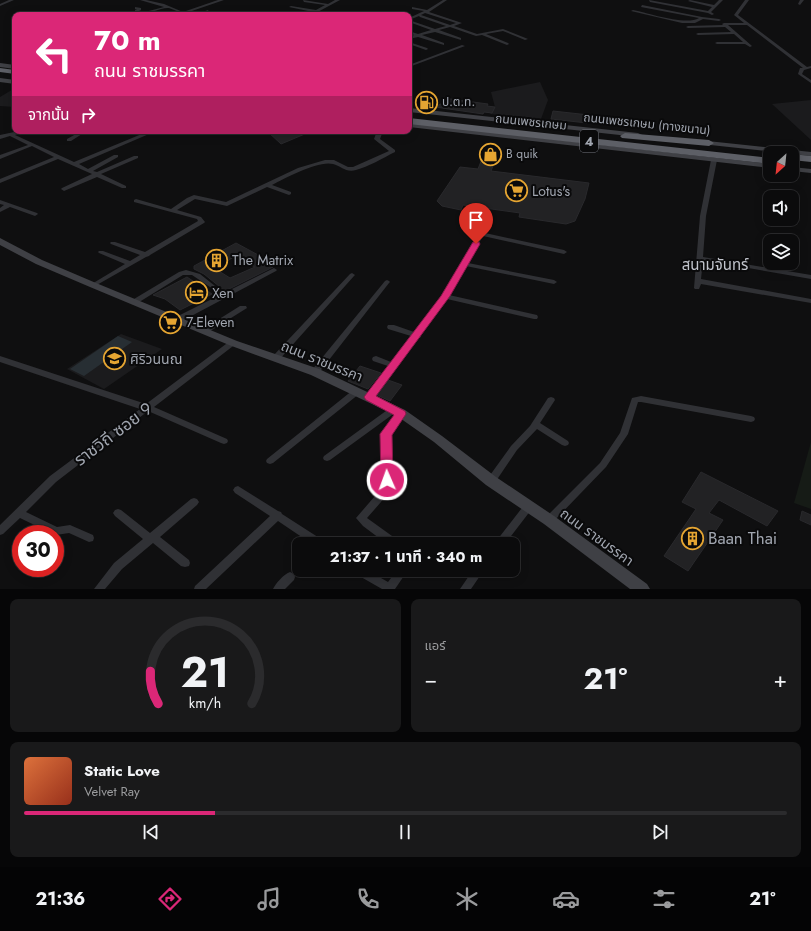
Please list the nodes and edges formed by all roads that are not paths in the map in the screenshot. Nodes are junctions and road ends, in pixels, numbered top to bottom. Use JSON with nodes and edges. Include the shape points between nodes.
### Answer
{"nodes":[{"id":1,"x":12,"y":0,"type":"edge"},
{"id":2,"x":142,"y":0,"type":"edge"},
{"id":3,"x":222,"y":0,"type":"edge"},
{"id":4,"x":338,"y":0,"type":"edge"},
{"id":5,"x":445,"y":0,"type":"edge"},
{"id":6,"x":650,"y":0,"type":"edge"},
{"id":7,"x":720,"y":0,"type":"edge"},
{"id":8,"x":747,"y":0,"type":"edge"},
{"id":9,"x":802,"y":0,"type":"edge"},
{"id":10,"x":149,"y":1,"type":"edge"},
{"id":11,"x":304,"y":1,"type":"dead end"},
{"id":12,"x":690,"y":2,"type":"dead end"},
{"id":13,"x":1,"y":4,"type":"edge"},
{"id":14,"x":800,"y":4,"type":"dead end"},
{"id":15,"x":329,"y":5,"type":"junction"},
{"id":16,"x":167,"y":6,"type":"junction"},
{"id":17,"x":642,"y":6,"type":"dead end"},
{"id":18,"x":715,"y":6,"type":"junction"},
{"id":19,"x":291,"y":7,"type":"dead end"},
{"id":20,"x":413,"y":8,"type":"dead end"},
{"id":21,"x":135,"y":10,"type":"dead end"},
{"id":22,"x":208,"y":11,"type":"dead end"},
{"id":23,"x":316,"y":11,"type":"joint"},
{"id":24,"x":633,"y":11,"type":"dead end"},
{"id":25,"x":142,"y":12,"type":"edge"},
{"id":26,"x":148,"y":12,"type":"edge"},
{"id":27,"x":180,"y":12,"type":"edge"},
{"id":28,"x":185,"y":12,"type":"edge"},
{"id":29,"x":205,"y":12,"type":"edge"},
{"id":30,"x":427,"y":12,"type":"junction"},
{"id":31,"x":709,"y":12,"type":"junction"},
{"id":32,"x":421,"y":16,"type":"dead end"},
{"id":33,"x":702,"y":18,"type":"junction"},
{"id":34,"x":412,"y":19,"type":"edge"},
{"id":35,"x":719,"y":20,"type":"junction"},
{"id":36,"x":412,"y":21,"type":"edge"},
{"id":37,"x":748,"y":24,"type":"junction"},
{"id":38,"x":725,"y":25,"type":"junction"},
{"id":39,"x":450,"y":26,"type":"junction"},
{"id":40,"x":686,"y":27,"type":"dead end"},
{"id":41,"x":434,"y":30,"type":"junction"},
{"id":42,"x":412,"y":33,"type":"edge"},
{"id":43,"x":735,"y":33,"type":"junction"},
{"id":44,"x":484,"y":34,"type":"junction"},
{"id":45,"x":698,"y":34,"type":"dead end"},
{"id":46,"x":419,"y":35,"type":"junction"},
{"id":47,"x":412,"y":37,"type":"edge"},
{"id":48,"x":460,"y":39,"type":"dead end"},
{"id":49,"x":526,"y":39,"type":"dead end"},
{"id":50,"x":717,"y":43,"type":"dead end"},
{"id":51,"x":412,"y":44,"type":"edge"},
{"id":52,"x":442,"y":44,"type":"dead end"},
{"id":53,"x":507,"y":44,"type":"dead end"},
{"id":54,"x":462,"y":46,"type":"dead end"},
{"id":55,"x":426,"y":49,"type":"dead end"},
{"id":56,"x":412,"y":65,"type":"edge"},
{"id":57,"x":0,"y":66,"type":"edge"},
{"id":58,"x":12,"y":67,"type":"edge"},
{"id":59,"x":808,"y":68,"type":"edge"},
{"id":60,"x":0,"y":70,"type":"edge"},
{"id":61,"x":12,"y":72,"type":"edge"},
{"id":62,"x":0,"y":76,"type":"edge"},
{"id":63,"x":12,"y":77,"type":"edge"},
{"id":64,"x":0,"y":80,"type":"edge"},
{"id":65,"x":12,"y":82,"type":"edge"},
{"id":66,"x":811,"y":82,"type":"edge"},
{"id":67,"x":412,"y":110,"type":"edge"},
{"id":68,"x":412,"y":115,"type":"edge"},
{"id":69,"x":412,"y":121,"type":"edge"},
{"id":70,"x":412,"y":125,"type":"edge"},
{"id":71,"x":12,"y":133,"type":"edge"},
{"id":72,"x":8,"y":134,"type":"junction"},
{"id":73,"x":79,"y":134,"type":"edge"},
{"id":74,"x":145,"y":134,"type":"edge"},
{"id":75,"x":379,"y":134,"type":"edge"},
{"id":76,"x":557,"y":134,"type":"junction"},
{"id":77,"x":0,"y":137,"type":"edge"},
{"id":78,"x":69,"y":140,"type":"dead end"},
{"id":79,"x":709,"y":143,"type":"junction"},
{"id":80,"x":31,"y":145,"type":"junction"},
{"id":81,"x":763,"y":154,"type":"edge"},
{"id":82,"x":811,"y":154,"type":"edge"},
{"id":83,"x":116,"y":156,"type":"dead end"},
{"id":84,"x":0,"y":157,"type":"edge"},
{"id":85,"x":58,"y":157,"type":"junction"},
{"id":86,"x":136,"y":157,"type":"dead end"},
{"id":87,"x":799,"y":158,"type":"edge"},
{"id":88,"x":811,"y":159,"type":"edge"},
{"id":89,"x":714,"y":160,"type":"junction"},
{"id":90,"x":763,"y":160,"type":"edge"},
{"id":91,"x":74,"y":164,"type":"junction"},
{"id":92,"x":799,"y":164,"type":"edge"},
{"id":93,"x":763,"y":165,"type":"edge"},
{"id":94,"x":811,"y":165,"type":"edge"},
{"id":95,"x":799,"y":170,"type":"edge"},
{"id":96,"x":88,"y":171,"type":"junction"},
{"id":97,"x":811,"y":171,"type":"edge"},
{"id":98,"x":97,"y":175,"type":"junction"},
{"id":99,"x":0,"y":181,"type":"edge"},
{"id":100,"x":268,"y":185,"type":"junction"},
{"id":101,"x":124,"y":187,"type":"dead end"},
{"id":102,"x":64,"y":189,"type":"dead end"},
{"id":103,"x":289,"y":193,"type":"dead end"},
{"id":104,"x":136,"y":200,"type":"dead end"},
{"id":105,"x":0,"y":202,"type":"edge"},
{"id":106,"x":10,"y":205,"type":"junction"},
{"id":107,"x":0,"y":210,"type":"edge"},
{"id":108,"x":173,"y":210,"type":"junction"},
{"id":109,"x":35,"y":214,"type":"dead end"},
{"id":110,"x":487,"y":224,"type":"dead end"},
{"id":111,"x":481,"y":234,"type":"junction"},
{"id":112,"x":1,"y":242,"type":"edge"},
{"id":113,"x":113,"y":242,"type":"dead end"},
{"id":114,"x":101,"y":252,"type":"dead end"},
{"id":115,"x":564,"y":252,"type":"dead end"},
{"id":116,"x":147,"y":255,"type":"junction"},
{"id":117,"x":700,"y":258,"type":"junction"},
{"id":118,"x":130,"y":263,"type":"junction"},
{"id":119,"x":465,"y":264,"type":"junction"},
{"id":120,"x":274,"y":270,"type":"dead end"},
{"id":121,"x":352,"y":275,"type":"dead end"},
{"id":122,"x":811,"y":277,"type":"edge"},
{"id":123,"x":386,"y":282,"type":"dead end"},
{"id":124,"x":554,"y":282,"type":"dead end"},
{"id":125,"x":93,"y":285,"type":"junction"},
{"id":126,"x":212,"y":286,"type":"dead end"},
{"id":127,"x":445,"y":296,"type":"junction"},
{"id":128,"x":811,"y":301,"type":"edge"},
{"id":129,"x":133,"y":302,"type":"junction"},
{"id":130,"x":243,"y":308,"type":"dead end"},
{"id":131,"x":534,"y":317,"type":"dead end"},
{"id":132,"x":177,"y":320,"type":"junction"},
{"id":133,"x":391,"y":327,"type":"dead end"},
{"id":134,"x":204,"y":331,"type":"junction"},
{"id":135,"x":417,"y":336,"type":"junction"},
{"id":136,"x":233,"y":343,"type":"junction"},
{"id":137,"x":276,"y":358,"type":"junction"},
{"id":138,"x":0,"y":359,"type":"edge"},
{"id":139,"x":376,"y":360,"type":"dead end"},
{"id":140,"x":393,"y":365,"type":"junction"},
{"id":141,"x":315,"y":372,"type":"junction"},
{"id":142,"x":356,"y":392,"type":"junction"},
{"id":143,"x":369,"y":397,"type":"junction"},
{"id":144,"x":551,"y":400,"type":"dead end"},
{"id":145,"x":148,"y":408,"type":"junction"},
{"id":146,"x":397,"y":412,"type":"junction"},
{"id":147,"x":751,"y":419,"type":"dead end"},
{"id":148,"x":535,"y":424,"type":"junction"},
{"id":149,"x":224,"y":441,"type":"dead end"},
{"id":150,"x":565,"y":443,"type":"dead end"},
{"id":151,"x":327,"y":458,"type":"dead end"},
{"id":152,"x":270,"y":461,"type":"dead end"},
{"id":153,"x":491,"y":481,"type":"junction"},
{"id":154,"x":238,"y":490,"type":"dead end"},
{"id":155,"x":194,"y":502,"type":"dead end"},
{"id":156,"x":528,"y":507,"type":"junction"},
{"id":157,"x":19,"y":513,"type":"junction"},
{"id":158,"x":118,"y":513,"type":"dead end"},
{"id":159,"x":278,"y":515,"type":"junction"},
{"id":160,"x":549,"y":520,"type":"junction"},
{"id":161,"x":0,"y":531,"type":"edge"},
{"id":162,"x":310,"y":537,"type":"edge"},
{"id":163,"x":385,"y":537,"type":"edge"},
{"id":164,"x":504,"y":537,"type":"edge"},
{"id":165,"x":89,"y":538,"type":"dead end"},
{"id":166,"x":152,"y":538,"type":"junction"},
{"id":167,"x":185,"y":562,"type":"dead end"},
{"id":168,"x":290,"y":577,"type":"dead end"},
{"id":169,"x":370,"y":577,"type":"edge"},
{"id":170,"x":398,"y":577,"type":"edge"},
{"id":171,"x":474,"y":577,"type":"edge"},
{"id":172,"x":390,"y":588,"type":"edge"},
{"id":173,"x":99,"y":589,"type":"edge"},
{"id":174,"x":199,"y":589,"type":"edge"},
{"id":175,"x":278,"y":589,"type":"edge"},
{"id":176,"x":465,"y":589,"type":"edge"},
{"id":177,"x":642,"y":589,"type":"edge"}],
"edges":[{"from":1,"to":13,"type":"street"},
{"from":2,"to":10,"type":"street"},
{"from":3,"to":28,"type":"street"},
{"from":4,"to":15,"type":"street"},
{"from":5,"to":30,"type":"street"},
{"from":6,"to":31,"type":"street"},
{"from":7,"to":18,"type":"street"},
{"from":8,"to":37,"type":"street","via":[[736,14]]},
{"from":9,"to":14,"type":"street"},
{"from":10,"to":16,"type":"street"},
{"from":11,"to":15,"type":"street"},
{"from":12,"to":18,"type":"street"},
{"from":15,"to":23,"type":"street"},
{"from":16,"to":26,"type":"street"},
{"from":16,"to":27,"type":"street"},
{"from":17,"to":33,"type":"street"},
{"from":18,"to":31,"type":"street"},
{"from":19,"to":23,"type":"street"},
{"from":20,"to":30,"type":"street"},
{"from":21,"to":25,"type":"street"},
{"from":22,"to":29,"type":"street"},
{"from":24,"to":33,"type":"street","via":[[682,22],[695,22]]},
{"from":30,"to":34,"type":"street"},
{"from":30,"to":39,"type":"street","via":[[460,23]]},
{"from":31,"to":35,"type":"street"},
{"from":32,"to":39,"type":"street"},
{"from":33,"to":35,"type":"street"},
{"from":35,"to":38,"type":"street"},
{"from":36,"to":41,"type":"street"},
{"from":37,"to":38,"type":"street"},
{"from":37,"to":59,"type":"street"},
{"from":38,"to":40,"type":"street"},
{"from":38,"to":43,"type":"street"},
{"from":39,"to":41,"type":"street"},
{"from":39,"to":44,"type":"street","via":[[477,35]]},
{"from":41,"to":46,"type":"street"},
{"from":41,"to":48,"type":"street"},
{"from":42,"to":46,"type":"street"},
{"from":43,"to":45,"type":"street"},
{"from":43,"to":50,"type":"street","via":[[749,45]]},
{"from":44,"to":49,"type":"street","via":[[503,30]]},
{"from":44,"to":53,"type":"street"},
{"from":46,"to":47,"type":"street"},
{"from":46,"to":52,"type":"street"},
{"from":51,"to":55,"type":"street"},
{"from":54,"to":56,"type":"street"},
{"from":57,"to":58,"type":"main road"},
{"from":59,"to":66,"type":"street","via":[[802,68],[800,74]]},
{"from":60,"to":61,"type":"highway"},
{"from":62,"to":63,"type":"highway"},
{"from":64,"to":65,"type":"main road"},
{"from":67,"to":79,"type":"main road","name":"ถนนเพชรเกษม (ทางขนาน)","number":"4"},
{"from":68,"to":76,"type":"highway","name":"ถนนเพชรเกษม","number":"4"},
{"from":69,"to":76,"type":"highway","name":"ถนนเพชรเกษม","number":"4"},
{"from":70,"to":89,"type":"main road","name":"ถนนเพชรเกษม (ทางขนาน)","number":"4"},
{"from":71,"to":72,"type":"street"},
{"from":72,"to":77,"type":"street"},
{"from":72,"to":80,"type":"street"},
{"from":73,"to":78,"type":"street"},
{"from":74,"to":91,"type":"street"},
{"from":75,"to":100,"type":"street","via":[[377,139],[393,151],[354,169],[330,161],[318,164]]},
{"from":76,"to":79,"type":"highway"},
{"from":76,"to":81,"type":"highway","name":"ถนนเพชรเกษม","number":"4"},
{"from":76,"to":89,"type":"highway"},
{"from":76,"to":90,"type":"highway","name":"ถนนเพชรเกษม","number":"4"},
{"from":79,"to":82,"type":"main road","name":"ถนนเพชรเกษม (ทางขนาน)","number":"4"},
{"from":80,"to":84,"type":"street"},
{"from":80,"to":85,"type":"street"},
{"from":83,"to":96,"type":"street"},
{"from":85,"to":91,"type":"street"},
{"from":85,"to":99,"type":"street"},
{"from":86,"to":98,"type":"street"},
{"from":87,"to":88,"type":"highway"},
{"from":89,"to":93,"type":"main road","name":"ถนนเพชรเกษม (ทางขนาน)","number":"4"},
{"from":89,"to":117,"type":"street","via":[[703,216]]},
{"from":91,"to":96,"type":"street"},
{"from":92,"to":94,"type":"highway"},
{"from":95,"to":97,"type":"main road"},
{"from":96,"to":98,"type":"street"},
{"from":98,"to":101,"type":"street"},
{"from":98,"to":102,"type":"street"},
{"from":100,"to":103,"type":"street"},
{"from":100,"to":108,"type":"street","via":[[226,204],[192,198]]},
{"from":104,"to":108,"type":"street"},
{"from":105,"to":106,"type":"street"},
{"from":106,"to":107,"type":"street"},
{"from":106,"to":109,"type":"street"},
{"from":108,"to":116,"type":"street","via":[[199,218],[202,222]]},
{"from":110,"to":111,"type":"street"},
{"from":111,"to":115,"type":"street"},
{"from":111,"to":119,"type":"street"},
{"from":112,"to":125,"type":"main road","name":"ถนน ราชมรรคา","via":[[39,262]]},
{"from":113,"to":116,"type":"street"},
{"from":114,"to":118,"type":"street"},
{"from":116,"to":118,"type":"street"},
{"from":117,"to":122,"type":"street"},
{"from":117,"to":128,"type":"street","via":[[697,284]]},
{"from":118,"to":125,"type":"street"},
{"from":119,"to":124,"type":"street"},
{"from":119,"to":127,"type":"street"},
{"from":120,"to":132,"type":"street"},
{"from":121,"to":137,"type":"street"},
{"from":123,"to":141,"type":"street"},
{"from":125,"to":129,"type":"main road","name":"ถนน ราชมรรคา"},
{"from":126,"to":129,"type":"street","via":[[194,273],[181,273]]},
{"from":127,"to":131,"type":"street"},
{"from":127,"to":135,"type":"street"},
{"from":129,"to":132,"type":"main road","name":"ถนน ราชมรรคา"},
{"from":130,"to":134,"type":"street"},
{"from":132,"to":134,"type":"main road","name":"ถนน ราชมรรคา"},
{"from":133,"to":135,"type":"street"},
{"from":134,"to":136,"type":"main road","name":"ถนน ราชมรรคา"},
{"from":135,"to":140,"type":"street"},
{"from":136,"to":137,"type":"main road","name":"ถนน ราชมรรคา"},
{"from":136,"to":145,"type":"street","name":"ราชวิถี ซอย 9"},
{"from":137,"to":141,"type":"main road","name":"ถนน ราชมรรคา"},
{"from":138,"to":145,"type":"street"},
{"from":139,"to":140,"type":"street"},
{"from":140,"to":143,"type":"street"},
{"from":141,"to":142,"type":"main road","name":"ถนน ราชมรรคา"},
{"from":142,"to":143,"type":"main road","name":"ถนน ราชมรรคา"},
{"from":142,"to":152,"type":"street"},
{"from":143,"to":146,"type":"main road","name":"ถนน ราชมรรคา"},
{"from":144,"to":148,"type":"street"},
{"from":145,"to":149,"type":"street"},
{"from":145,"to":157,"type":"street","name":"ราชวิถี ซอย 9","via":[[53,479]]},
{"from":146,"to":151,"type":"street"},
{"from":146,"to":153,"type":"main road","name":"ถนน ราชมรรคา","via":[[438,439]]},
{"from":146,"to":163,"type":"street","via":[[386,434],[385,487],[361,518]]},
{"from":147,"to":160,"type":"street","via":[[635,400],[624,434],[603,465]]},
{"from":148,"to":150,"type":"street"},
{"from":148,"to":153,"type":"street"},
{"from":153,"to":156,"type":"main road","name":"ถนน ราชมรรคา"},
{"from":154,"to":159,"type":"street"},
{"from":155,"to":166,"type":"street"},
{"from":156,"to":160,"type":"main road","name":"ถนน ราชมรรคา"},
{"from":156,"to":164,"type":"street"},
{"from":157,"to":161,"type":"street","name":"ราชวิถี ซอย 9"},
{"from":157,"to":165,"type":"street","via":[[56,531],[70,529]]},
{"from":158,"to":166,"type":"street"},
{"from":159,"to":162,"type":"street"},
{"from":159,"to":174,"type":"street"},
{"from":160,"to":177,"type":"main road","name":"ถนน ราชมรรคา"},
{"from":166,"to":167,"type":"street"},
{"from":166,"to":173,"type":"street","via":[[118,566]]},
{"from":168,"to":175,"type":"street"},
{"from":169,"to":172,"type":"street"},
{"from":170,"to":172,"type":"street"},
{"from":171,"to":176,"type":"street"}]}
